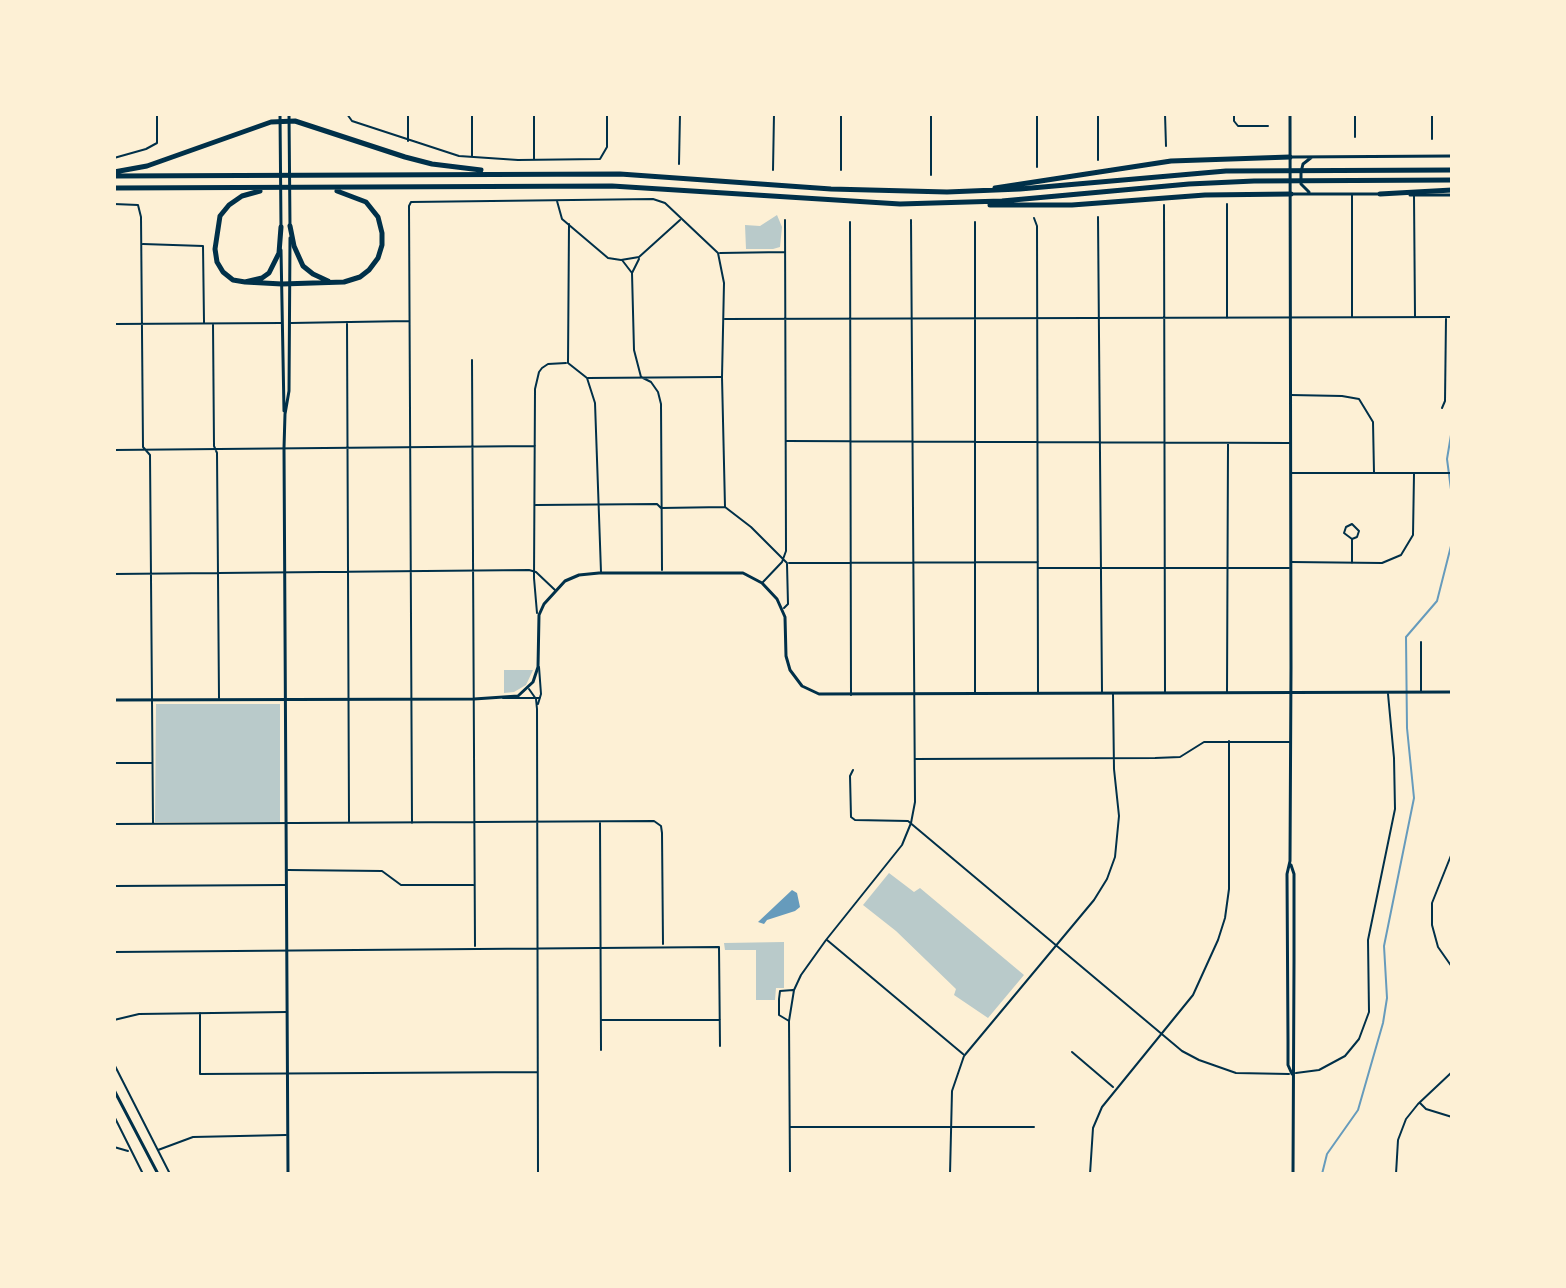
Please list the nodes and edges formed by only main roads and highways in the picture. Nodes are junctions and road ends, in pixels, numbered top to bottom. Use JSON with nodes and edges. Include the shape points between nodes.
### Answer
{"nodes":[{"id":1,"x":273,"y":114,"type":"edge"},
{"id":2,"x":280,"y":114,"type":"edge"},
{"id":3,"x":289,"y":114,"type":"edge"},
{"id":4,"x":296,"y":114,"type":"edge"},
{"id":5,"x":1290,"y":114,"type":"edge"},
{"id":6,"x":289,"y":122,"type":"junction"},
{"id":7,"x":280,"y":123,"type":"junction"},
{"id":8,"x":307,"y":124,"type":"junction"},
{"id":9,"x":262,"y":125,"type":"junction"},
{"id":10,"x":1452,"y":156,"type":"edge"},
{"id":11,"x":1313,"y":157,"type":"junction"},
{"id":12,"x":1290,"y":160,"type":"junction"},
{"id":13,"x":1452,"y":170,"type":"edge"},
{"id":14,"x":506,"y":173,"type":"junction"},
{"id":15,"x":114,"y":174,"type":"edge"},
{"id":16,"x":1452,"y":180,"type":"edge"},
{"id":17,"x":114,"y":188,"type":"edge"},
{"id":18,"x":266,"y":189,"type":"junction"},
{"id":19,"x":328,"y":189,"type":"junction"},
{"id":20,"x":979,"y":191,"type":"junction"},
{"id":21,"x":1452,"y":192,"type":"edge"},
{"id":22,"x":1291,"y":194,"type":"junction"},
{"id":23,"x":1313,"y":194,"type":"junction"},
{"id":24,"x":1380,"y":194,"type":"junction"},
{"id":25,"x":973,"y":203,"type":"junction"},
{"id":26,"x":290,"y":226,"type":"junction"},
{"id":27,"x":281,"y":227,"type":"junction"},
{"id":28,"x":245,"y":282,"type":"junction"},
{"id":29,"x":337,"y":282,"type":"junction"},
{"id":30,"x":282,"y":284,"type":"junction"},
{"id":31,"x":290,"y":284,"type":"junction"},
{"id":32,"x":285,"y":414,"type":"junction"},
{"id":33,"x":1452,"y":692,"type":"edge"},
{"id":34,"x":1291,"y":694,"type":"junction"},
{"id":35,"x":286,"y":699,"type":"junction"},
{"id":36,"x":114,"y":700,"type":"edge"},
{"id":37,"x":114,"y":1090,"type":"edge"},
{"id":38,"x":158,"y":1174,"type":"edge"},
{"id":39,"x":288,"y":1174,"type":"edge"},
{"id":40,"x":1293,"y":1174,"type":"edge"}],
"edges":[{"from":1,"to":9,"type":"highway"},
{"from":2,"to":7,"type":"main road"},
{"from":3,"to":6,"type":"main road"},
{"from":4,"to":8,"type":"highway"},
{"from":5,"to":12,"type":"main road"},
{"from":6,"to":7,"type":"highway"},
{"from":6,"to":8,"type":"highway"},
{"from":6,"to":26,"type":"main road"},
{"from":7,"to":9,"type":"highway"},
{"from":7,"to":27,"type":"main road"},
{"from":8,"to":14,"type":"highway","via":[[432,164]]},
{"from":9,"to":15,"type":"highway"},
{"from":10,"to":11,"type":"main road"},
{"from":11,"to":12,"type":"main road"},
{"from":11,"to":23,"type":"main road","via":[[1303,164],[1300,180]]},
{"from":12,"to":20,"type":"highway","via":[[1216,157],[1155,163]]},
{"from":12,"to":22,"type":"main road"},
{"from":13,"to":20,"type":"highway","via":[[1226,171]]},
{"from":14,"to":15,"type":"highway"},
{"from":14,"to":20,"type":"highway","via":[[620,174],[865,191]]},
{"from":16,"to":25,"type":"highway","via":[[1241,181]]},
{"from":17,"to":18,"type":"highway"},
{"from":18,"to":19,"type":"highway"},
{"from":18,"to":28,"type":"highway","via":[[229,205],[215,231],[223,272]]},
{"from":19,"to":25,"type":"highway","via":[[612,186],[864,203]]},
{"from":19,"to":29,"type":"highway","via":[[366,202],[382,233],[374,264],[360,277]]},
{"from":21,"to":24,"type":"highway"},
{"from":21,"to":24,"type":"main road"},
{"from":22,"to":23,"type":"main road"},
{"from":22,"to":25,"type":"highway","via":[[1035,206]]},
{"from":22,"to":34,"type":"main road"},
{"from":23,"to":24,"type":"main road"},
{"from":26,"to":29,"type":"highway","via":[[303,266],[319,278]]},
{"from":26,"to":31,"type":"main road"},
{"from":27,"to":28,"type":"highway","via":[[274,266],[262,278]]},
{"from":27,"to":30,"type":"main road"},
{"from":28,"to":30,"type":"highway"},
{"from":29,"to":31,"type":"highway"},
{"from":30,"to":31,"type":"highway"},
{"from":30,"to":32,"type":"main road"},
{"from":31,"to":32,"type":"main road"},
{"from":32,"to":35,"type":"main road"},
{"from":33,"to":34,"type":"main road"},
{"from":34,"to":35,"type":"main road","via":[[812,692],[787,663],[785,617],[762,583],[743,573],[601,573],[579,575],[555,590],[539,615],[533,682],[518,696]]},
{"from":34,"to":40,"type":"main road","via":[[1287,874]]},
{"from":35,"to":36,"type":"main road"},
{"from":35,"to":39,"type":"main road"},
{"from":37,"to":38,"type":"main road"}]}
